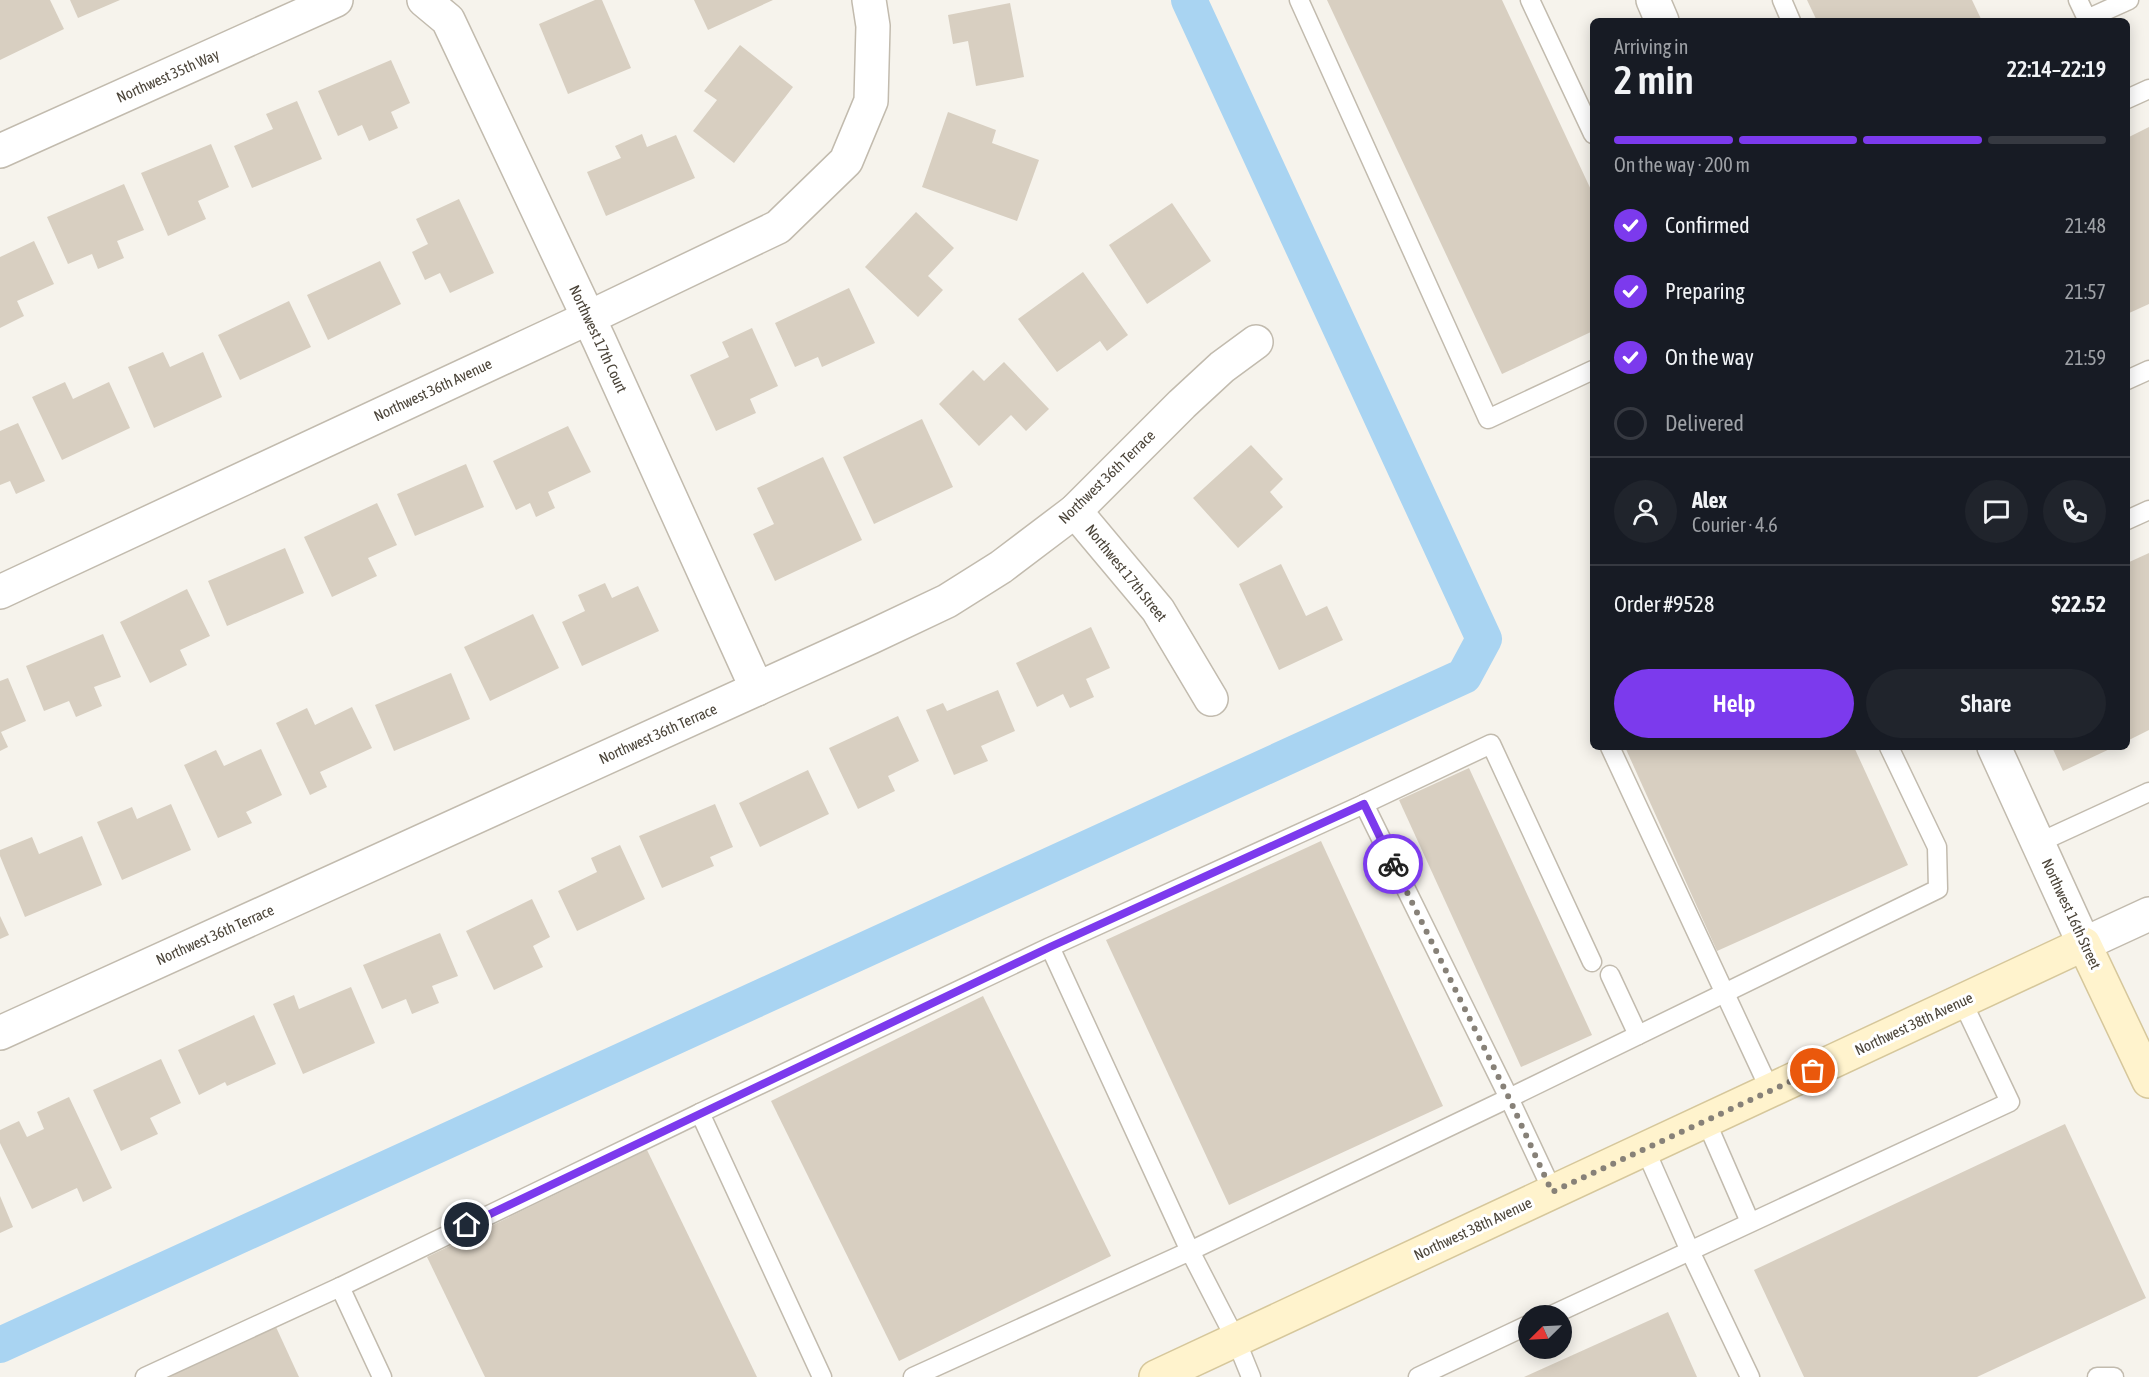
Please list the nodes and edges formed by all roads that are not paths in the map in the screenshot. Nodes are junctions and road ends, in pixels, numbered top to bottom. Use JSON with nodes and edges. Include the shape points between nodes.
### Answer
{"nodes":[{"id":1,"x":336,"y":0,"type":"edge"},
{"id":2,"x":424,"y":0,"type":"edge"},
{"id":3,"x":869,"y":0,"type":"edge"},
{"id":4,"x":1299,"y":0,"type":"edge"},
{"id":5,"x":1530,"y":0,"type":"edge"},
{"id":6,"x":1653,"y":0,"type":"edge"},
{"id":7,"x":1782,"y":0,"type":"edge"},
{"id":8,"x":2078,"y":0,"type":"edge"},
{"id":9,"x":2129,"y":0,"type":"edge"},
{"id":10,"x":1661,"y":18,"type":"edge"},
{"id":11,"x":1790,"y":18,"type":"edge"},
{"id":12,"x":2084,"y":18,"type":"edge"},
{"id":13,"x":2089,"y":18,"type":"edge"},
{"id":14,"x":2149,"y":89,"type":"edge"},
{"id":15,"x":2130,"y":98,"type":"edge"},
{"id":16,"x":1590,"y":128,"type":"edge"},
{"id":17,"x":0,"y":151,"type":"edge"},
{"id":18,"x":588,"y":318,"type":"junction"},
{"id":19,"x":1256,"y":342,"type":"dead end"},
{"id":20,"x":2149,"y":370,"type":"edge"},
{"id":21,"x":1590,"y":371,"type":"edge"},
{"id":22,"x":2130,"y":379,"type":"edge"},
{"id":23,"x":2149,"y":510,"type":"edge"},
{"id":24,"x":1075,"y":511,"type":"junction"},
{"id":25,"x":2130,"y":519,"type":"edge"},
{"id":26,"x":0,"y":591,"type":"edge"},
{"id":27,"x":757,"y":688,"type":"junction"},
{"id":28,"x":1211,"y":699,"type":"dead end"},
{"id":29,"x":1611,"y":750,"type":"edge"},
{"id":30,"x":1890,"y":750,"type":"edge"},
{"id":31,"x":1995,"y":750,"type":"edge"},
{"id":32,"x":2149,"y":792,"type":"edge"},
{"id":33,"x":1364,"y":804,"type":"junction"},
{"id":34,"x":2038,"y":843,"type":"junction"},
{"id":35,"x":2149,"y":914,"type":"edge"},
{"id":36,"x":2084,"y":945,"type":"junction"},
{"id":37,"x":1050,"y":947,"type":"junction"},
{"id":38,"x":1592,"y":962,"type":"dead end"},
{"id":39,"x":1610,"y":975,"type":"dead end"},
{"id":40,"x":1725,"y":993,"type":"junction"},
{"id":41,"x":1962,"y":1001,"type":"junction"},
{"id":42,"x":0,"y":1033,"type":"edge"},
{"id":43,"x":1638,"y":1035,"type":"junction"},
{"id":44,"x":2149,"y":1081,"type":"edge"},
{"id":45,"x":1770,"y":1090,"type":"junction"},
{"id":46,"x":1509,"y":1098,"type":"junction"},
{"id":47,"x":700,"y":1113,"type":"junction"},
{"id":48,"x":1706,"y":1121,"type":"junction"},
{"id":49,"x":1645,"y":1149,"type":"junction"},
{"id":50,"x":1552,"y":1192,"type":"junction"},
{"id":51,"x":1750,"y":1222,"type":"junction"},
{"id":52,"x":1190,"y":1251,"type":"junction"},
{"id":53,"x":1690,"y":1251,"type":"junction"},
{"id":54,"x":340,"y":1287,"type":"junction"},
{"id":55,"x":1572,"y":1306,"type":"edge"},
{"id":56,"x":1518,"y":1330,"type":"edge"},
{"id":57,"x":1236,"y":1340,"type":"junction"},
{"id":58,"x":145,"y":1377,"type":"edge"},
{"id":59,"x":382,"y":1377,"type":"edge"},
{"id":60,"x":822,"y":1377,"type":"edge"},
{"id":61,"x":913,"y":1377,"type":"edge"},
{"id":62,"x":1156,"y":1377,"type":"edge"},
{"id":63,"x":1251,"y":1377,"type":"edge"},
{"id":64,"x":1418,"y":1377,"type":"edge"},
{"id":65,"x":1750,"y":1377,"type":"edge"},
{"id":66,"x":2097,"y":1377,"type":"edge"},
{"id":67,"x":2114,"y":1377,"type":"edge"}],
"edges":[{"from":1,"to":17,"type":"street","name":"Northwest 35th Way"},
{"from":2,"to":18,"type":"street","name":"Northwest 17th Court","via":[[448,20]]},
{"from":3,"to":18,"type":"street","name":"Northwest 36th Avenue","via":[[873,26],[872,101],[846,161],[778,227]]},
{"from":4,"to":21,"type":"lane","via":[[1488,418]]},
{"from":5,"to":16,"type":"lane"},
{"from":6,"to":10,"type":"street"},
{"from":7,"to":11,"type":"lane"},
{"from":8,"to":12,"type":"lane"},
{"from":9,"to":13,"type":"lane"},
{"from":14,"to":15,"type":"lane"},
{"from":18,"to":26,"type":"street","name":"Northwest 36th Avenue"},
{"from":18,"to":27,"type":"street","name":"Northwest 17th Court"},
{"from":19,"to":24,"type":"street","name":"Northwest 36th Terrace","via":[[1222,367]]},
{"from":20,"to":22,"type":"lane"},
{"from":23,"to":25,"type":"lane"},
{"from":24,"to":27,"type":"street","name":"Northwest 36th Terrace","via":[[1001,567],[947,600]]},
{"from":24,"to":28,"type":"street","name":"Northwest 17th Street","via":[[1158,610]]},
{"from":27,"to":42,"type":"street","name":"Northwest 36th Terrace"},
{"from":29,"to":40,"type":"lane"},
{"from":30,"to":40,"type":"lane","via":[[1937,847],[1938,889]]},
{"from":31,"to":34,"type":"street","name":"Northwest 16th Street"},
{"from":32,"to":34,"type":"lane"},
{"from":33,"to":37,"type":"lane"},
{"from":33,"to":38,"type":"lane","via":[[1491,744]]},
{"from":33,"to":46,"type":"lane"},
{"from":34,"to":36,"type":"street","name":"Northwest 16th Street"},
{"from":35,"to":36,"type":"street","name":"Northwest 38th Avenue"},
{"from":36,"to":41,"type":"street","name":"Northwest 38th Avenue"},
{"from":36,"to":44,"type":"street","name":"Northwest 16th Street"},
{"from":37,"to":47,"type":"lane"},
{"from":37,"to":52,"type":"lane"},
{"from":39,"to":43,"type":"lane"},
{"from":40,"to":43,"type":"lane"},
{"from":40,"to":45,"type":"lane"},
{"from":41,"to":45,"type":"street","name":"Northwest 38th Avenue"},
{"from":41,"to":51,"type":"lane","via":[[2010,1102]]},
{"from":43,"to":46,"type":"lane"},
{"from":45,"to":48,"type":"street","name":"Northwest 38th Avenue"},
{"from":46,"to":50,"type":"lane"},
{"from":46,"to":52,"type":"lane"},
{"from":47,"to":54,"type":"lane"},
{"from":47,"to":60,"type":"lane"},
{"from":48,"to":49,"type":"street","name":"Northwest 38th Avenue"},
{"from":48,"to":51,"type":"lane"},
{"from":49,"to":50,"type":"street","name":"Northwest 38th Avenue"},
{"from":49,"to":53,"type":"lane"},
{"from":50,"to":57,"type":"street","name":"Northwest 38th Avenue"},
{"from":51,"to":53,"type":"lane"},
{"from":52,"to":57,"type":"lane"},
{"from":52,"to":61,"type":"lane"},
{"from":53,"to":55,"type":"lane"},
{"from":53,"to":65,"type":"lane"},
{"from":54,"to":58,"type":"lane"},
{"from":54,"to":59,"type":"lane"},
{"from":56,"to":64,"type":"lane"},
{"from":57,"to":62,"type":"street","name":"Northwest 38th Avenue"},
{"from":57,"to":63,"type":"lane"},
{"from":66,"to":67,"type":"lane"}]}
